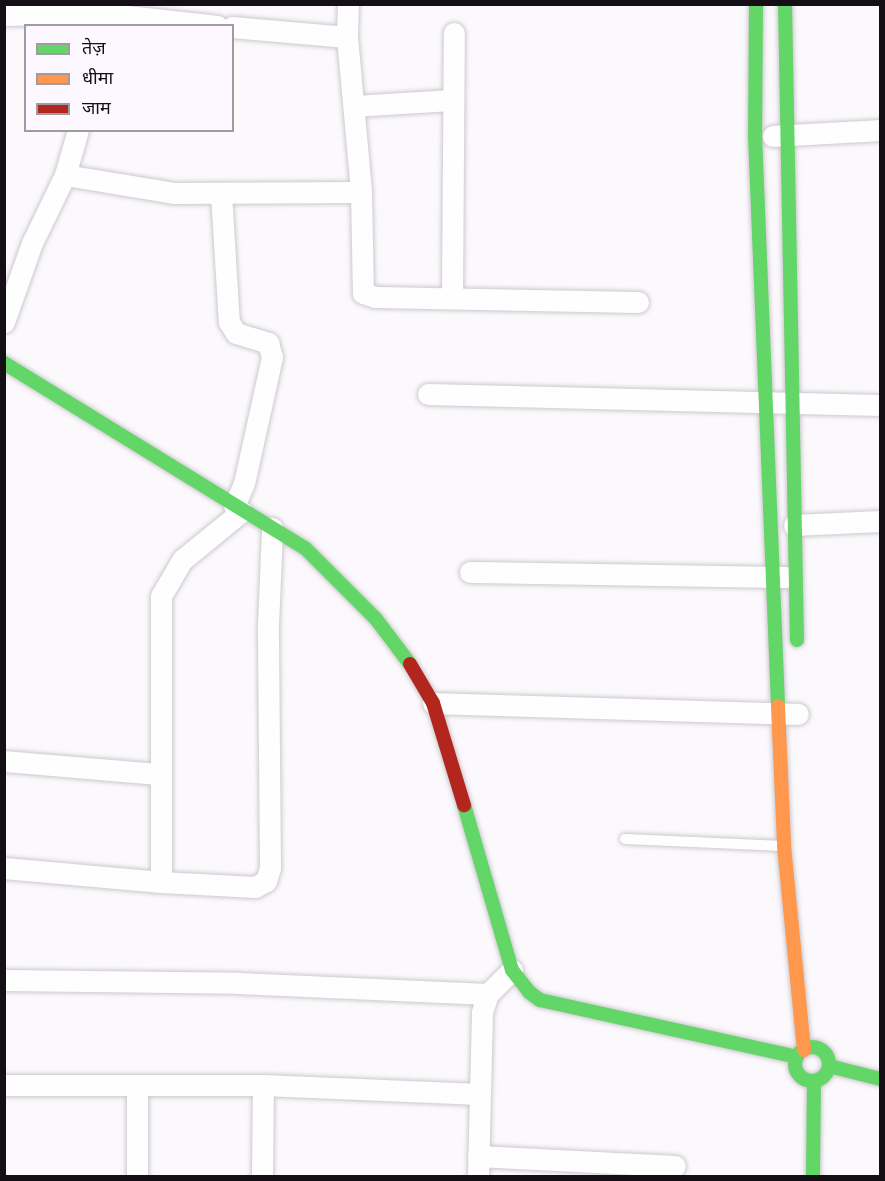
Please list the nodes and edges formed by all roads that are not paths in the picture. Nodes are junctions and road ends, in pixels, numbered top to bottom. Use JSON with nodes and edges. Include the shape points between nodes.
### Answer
{"nodes":[{"id":1,"x":348,"y":4,"type":"edge"},
{"id":2,"x":756,"y":4,"type":"edge"},
{"id":3,"x":785,"y":4,"type":"edge"},
{"id":4,"x":99,"y":14,"type":"edge"},
{"id":5,"x":4,"y":15,"type":"edge"},
{"id":6,"x":197,"y":24,"type":"edge"},
{"id":7,"x":234,"y":27,"type":"edge"},
{"id":8,"x":454,"y":33,"type":"dead end"},
{"id":9,"x":347,"y":37,"type":"junction"},
{"id":10,"x":453,"y":100,"type":"junction"},
{"id":11,"x":354,"y":106,"type":"junction"},
{"id":12,"x":880,"y":130,"type":"edge"},
{"id":13,"x":77,"y":132,"type":"edge"},
{"id":14,"x":755,"y":135,"type":"junction"},
{"id":15,"x":785,"y":136,"type":"junction"},
{"id":16,"x":65,"y":175,"type":"junction"},
{"id":17,"x":362,"y":192,"type":"junction"},
{"id":18,"x":221,"y":193,"type":"junction"},
{"id":19,"x":452,"y":297,"type":"junction"},
{"id":20,"x":638,"y":302,"type":"dead end"},
{"id":21,"x":4,"y":322,"type":"edge"},
{"id":22,"x":764,"y":335,"type":"junction"},
{"id":23,"x":789,"y":337,"type":"junction"},
{"id":24,"x":4,"y":363,"type":"edge"},
{"id":25,"x":428,"y":394,"type":"dead end"},
{"id":26,"x":766,"y":400,"type":"junction"},
{"id":27,"x":790,"y":401,"type":"junction"},
{"id":28,"x":880,"y":405,"type":"edge"},
{"id":29,"x":238,"y":508,"type":"junction"},
{"id":30,"x":880,"y":521,"type":"edge"},
{"id":31,"x":794,"y":525,"type":"junction"},
{"id":32,"x":272,"y":528,"type":"junction"},
{"id":33,"x":470,"y":572,"type":"dead end"},
{"id":34,"x":774,"y":577,"type":"junction"},
{"id":35,"x":795,"y":578,"type":"junction"},
{"id":36,"x":797,"y":651,"type":"dead end"},
{"id":37,"x":433,"y":703,"type":"junction"},
{"id":38,"x":794,"y":715,"type":"junction"},
{"id":39,"x":4,"y":761,"type":"edge"},
{"id":40,"x":159,"y":774,"type":"junction"},
{"id":41,"x":625,"y":839,"type":"dead end"},
{"id":42,"x":784,"y":846,"type":"junction"},
{"id":43,"x":4,"y":868,"type":"edge"},
{"id":44,"x":161,"y":882,"type":"junction"},
{"id":45,"x":512,"y":970,"type":"junction"},
{"id":46,"x":4,"y":980,"type":"edge"},
{"id":47,"x":488,"y":994,"type":"junction"},
{"id":48,"x":801,"y":1054,"type":"junction"},
{"id":49,"x":829,"y":1066,"type":"junction"},
{"id":50,"x":880,"y":1079,"type":"edge"},
{"id":51,"x":814,"y":1081,"type":"junction"},
{"id":52,"x":4,"y":1085,"type":"edge"},
{"id":53,"x":263,"y":1085,"type":"junction"},
{"id":54,"x":137,"y":1086,"type":"junction"},
{"id":55,"x":480,"y":1094,"type":"junction"},
{"id":56,"x":478,"y":1166,"type":"edge"},
{"id":57,"x":675,"y":1166,"type":"dead end"},
{"id":58,"x":137,"y":1176,"type":"edge"},
{"id":59,"x":262,"y":1176,"type":"edge"},
{"id":60,"x":813,"y":1176,"type":"edge"}],
"edges":[{"from":1,"to":9,"type":"street"},
{"from":2,"to":14,"type":"street"},
{"from":3,"to":15,"type":"street"},
{"from":4,"to":5,"type":"street"},
{"from":4,"to":6,"type":"street"},
{"from":7,"to":9,"type":"street"},
{"from":8,"to":10,"type":"street"},
{"from":9,"to":11,"type":"street"},
{"from":10,"to":11,"type":"street"},
{"from":10,"to":19,"type":"street"},
{"from":11,"to":17,"type":"street"},
{"from":12,"to":15,"type":"street"},
{"from":13,"to":16,"type":"street"},
{"from":14,"to":15,"type":"street"},
{"from":14,"to":22,"type":"street"},
{"from":15,"to":23,"type":"street"},
{"from":16,"to":18,"type":"street","via":[[174,193]]},
{"from":16,"to":21,"type":"street","via":[[32,243]]},
{"from":17,"to":18,"type":"street"},
{"from":17,"to":19,"type":"street","via":[[363,293],[375,297]]},
{"from":18,"to":29,"type":"street","via":[[229,322],[236,333],[268,343],[272,357]]},
{"from":19,"to":20,"type":"street"},
{"from":22,"to":23,"type":"street"},
{"from":22,"to":26,"type":"street"},
{"from":23,"to":27,"type":"street"},
{"from":24,"to":29,"type":"street"},
{"from":25,"to":26,"type":"street"},
{"from":26,"to":27,"type":"street"},
{"from":26,"to":34,"type":"street"},
{"from":27,"to":28,"type":"street"},
{"from":27,"to":31,"type":"street"},
{"from":29,"to":32,"type":"street"},
{"from":29,"to":40,"type":"street","via":[[182,560],[160,596]]},
{"from":30,"to":31,"type":"street"},
{"from":31,"to":35,"type":"street"},
{"from":32,"to":37,"type":"street","via":[[304,548],[376,619]]},
{"from":32,"to":44,"type":"street","via":[[268,625],[269,877],[255,886]]},
{"from":33,"to":34,"type":"street"},
{"from":34,"to":35,"type":"street"},
{"from":34,"to":38,"type":"street"},
{"from":35,"to":36,"type":"street"},
{"from":37,"to":38,"type":"street"},
{"from":37,"to":45,"type":"street","via":[[446,736]]},
{"from":38,"to":42,"type":"street"},
{"from":39,"to":40,"type":"street"},
{"from":40,"to":44,"type":"street"},
{"from":41,"to":42,"type":"lane"},
{"from":42,"to":48,"type":"street"},
{"from":43,"to":44,"type":"street"},
{"from":45,"to":47,"type":"street"},
{"from":45,"to":48,"type":"street","via":[[540,1000]]},
{"from":46,"to":47,"type":"street"},
{"from":47,"to":55,"type":"street","via":[[482,1012]]},
{"from":48,"to":49,"type":"street","via":[[819,1043]]},
{"from":48,"to":51,"type":"street","via":[[799,1074]]},
{"from":49,"to":50,"type":"street"},
{"from":49,"to":51,"type":"street","via":[[824,1076]]},
{"from":51,"to":60,"type":"street"},
{"from":52,"to":54,"type":"street"},
{"from":53,"to":54,"type":"street"},
{"from":53,"to":55,"type":"street"},
{"from":53,"to":59,"type":"street"},
{"from":54,"to":58,"type":"street"},
{"from":55,"to":56,"type":"street"},
{"from":56,"to":57,"type":"street"}]}
